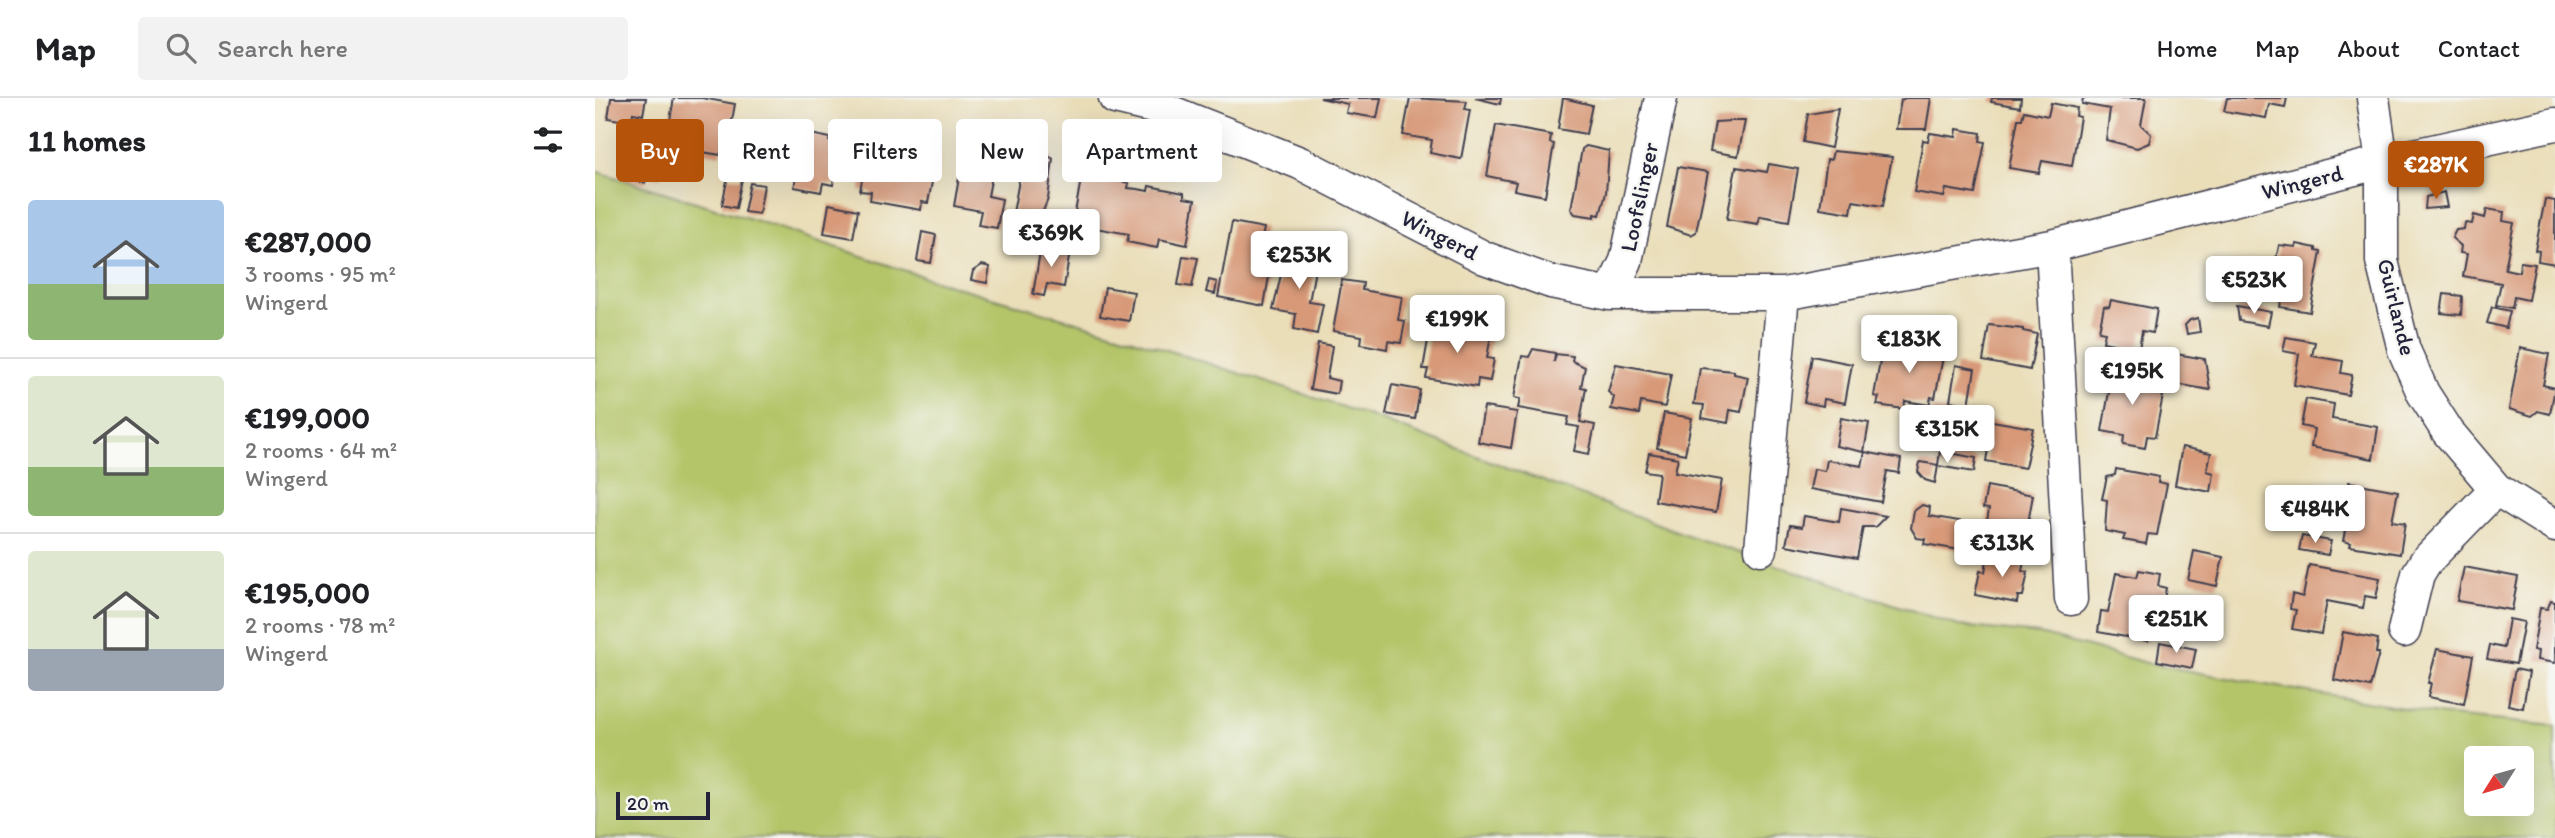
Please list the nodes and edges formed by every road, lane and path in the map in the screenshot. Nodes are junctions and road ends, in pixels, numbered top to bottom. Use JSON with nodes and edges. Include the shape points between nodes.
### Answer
{"nodes":[{"id":1,"x":1115,"y":98,"type":"edge"},
{"id":2,"x":1661,"y":98,"type":"edge"},
{"id":3,"x":2373,"y":98,"type":"edge"},
{"id":4,"x":2555,"y":124,"type":"edge"},
{"id":5,"x":2382,"y":162,"type":"junction"},
{"id":6,"x":2052,"y":246,"type":"junction"},
{"id":7,"x":1611,"y":294,"type":"junction"},
{"id":8,"x":1783,"y":294,"type":"junction"},
{"id":9,"x":2496,"y":489,"type":"junction"},
{"id":10,"x":2555,"y":526,"type":"edge"},
{"id":11,"x":1761,"y":549,"type":"dead end"},
{"id":12,"x":2071,"y":599,"type":"dead end"},
{"id":13,"x":2404,"y":631,"type":"dead end"}],
"edges":[{"from":1,"to":7,"type":"street","name":"Wingerd","via":[[1169,111],[1300,163],[1485,258],[1551,282]]},
{"from":2,"to":7,"type":"street","name":"Loofslinger","via":[[1626,261]]},
{"from":3,"to":5,"type":"street","name":"Guirlande"},
{"from":4,"to":5,"type":"street","name":"Wingerd"},
{"from":5,"to":6,"type":"street","name":"Wingerd"},
{"from":5,"to":9,"type":"street","name":"Guirlande","via":[[2382,261],[2404,350],[2423,393],[2448,432]]},
{"from":6,"to":8,"type":"street","name":"Wingerd"},
{"from":6,"to":12,"type":"street"},
{"from":7,"to":8,"type":"street","name":"Wingerd"},
{"from":8,"to":11,"type":"street"},
{"from":9,"to":10,"type":"street","name":"Guirlande"},
{"from":9,"to":13,"type":"street","via":[[2426,561],[2418,574]]}]}
